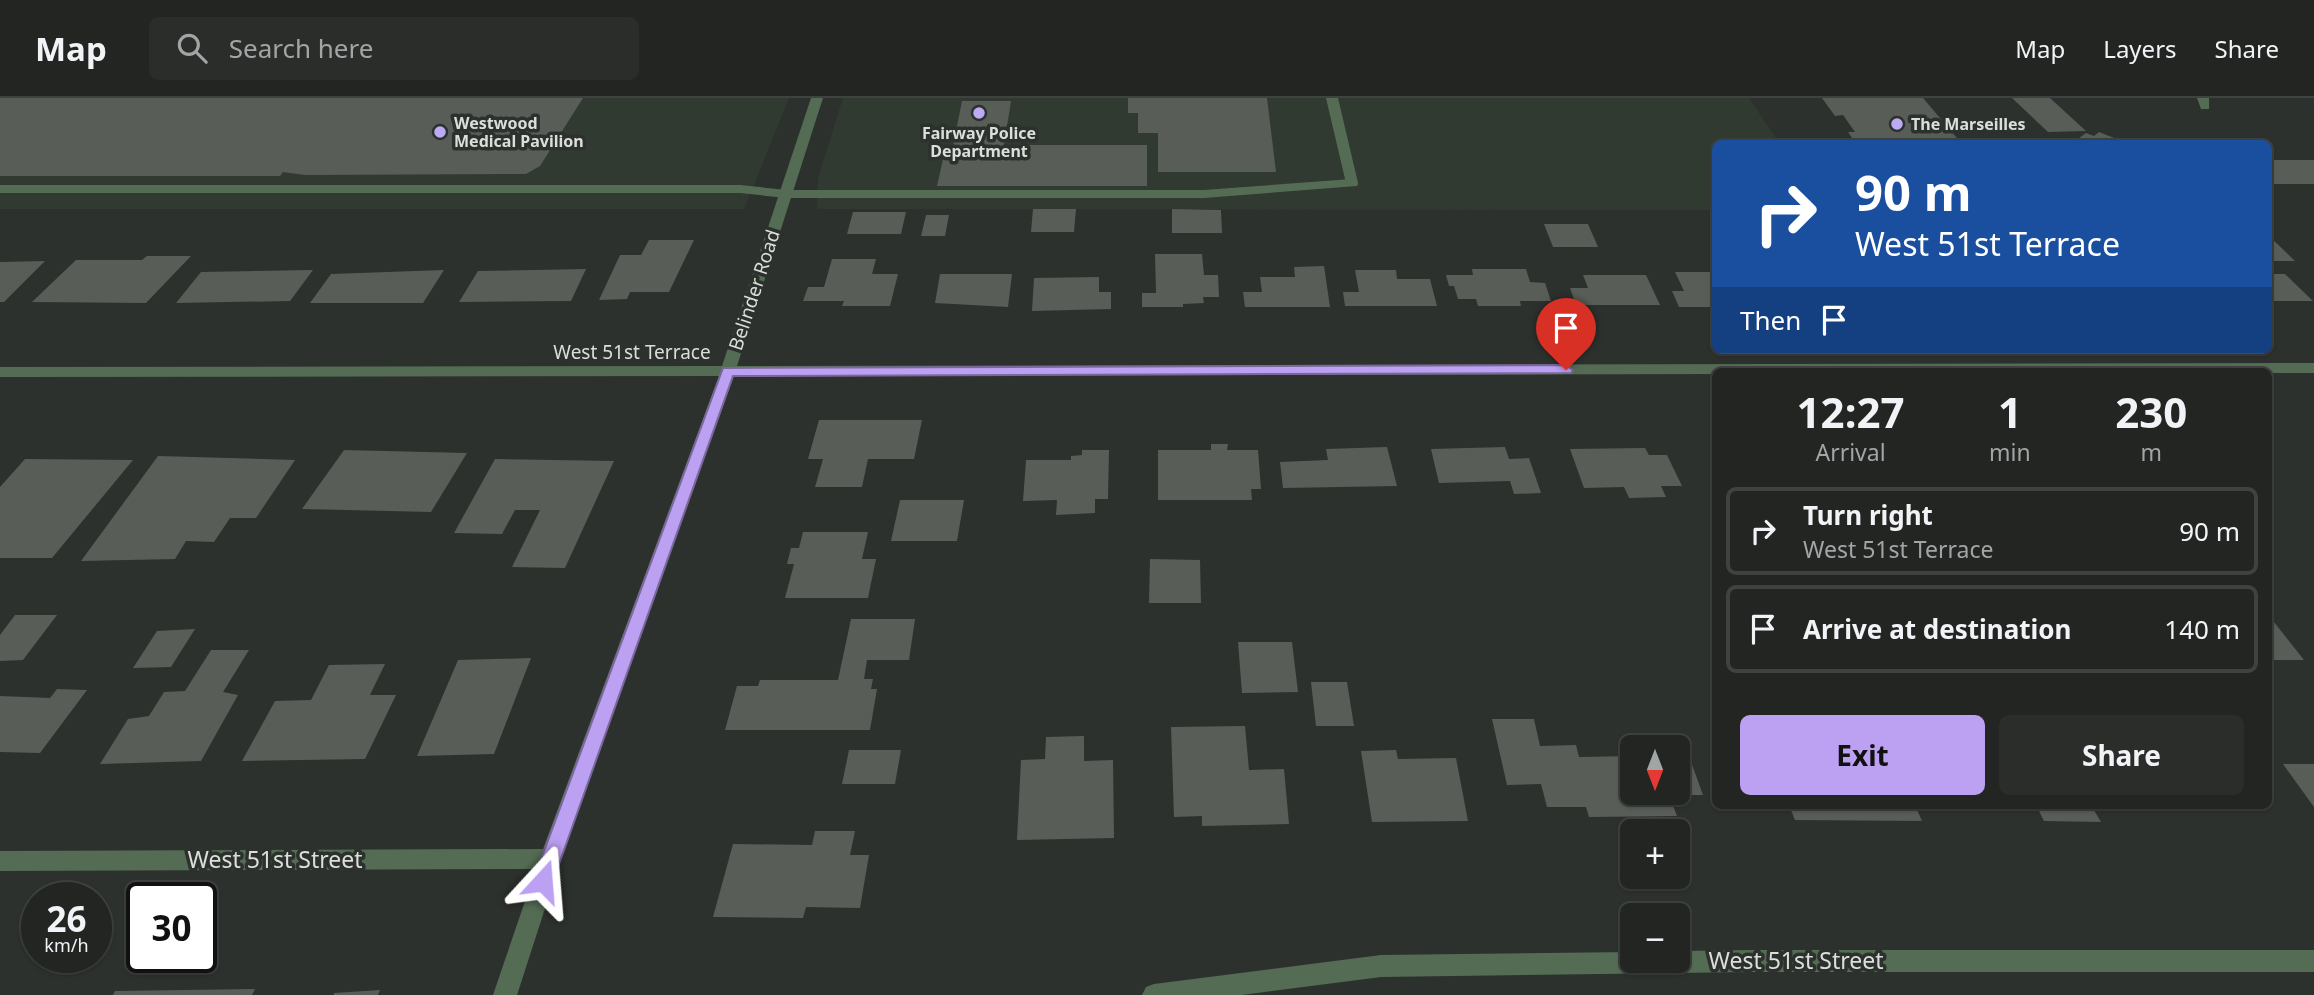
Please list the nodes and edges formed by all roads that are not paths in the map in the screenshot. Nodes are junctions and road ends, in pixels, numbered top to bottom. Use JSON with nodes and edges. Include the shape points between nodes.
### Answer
{"nodes":[{"id":1,"x":817,"y":98,"type":"edge"},
{"id":2,"x":1332,"y":98,"type":"edge"},
{"id":3,"x":0,"y":190,"type":"edge"},
{"id":4,"x":786,"y":194,"type":"junction"},
{"id":5,"x":2272,"y":368,"type":"edge"},
{"id":6,"x":2314,"y":368,"type":"edge"},
{"id":7,"x":1712,"y":369,"type":"edge"},
{"id":8,"x":728,"y":371,"type":"junction"},
{"id":9,"x":0,"y":372,"type":"edge"},
{"id":10,"x":550,"y":859,"type":"junction"},
{"id":11,"x":0,"y":861,"type":"edge"},
{"id":12,"x":2314,"y":961,"type":"edge"},
{"id":13,"x":505,"y":995,"type":"edge"},
{"id":14,"x":1154,"y":995,"type":"edge"}],
"edges":[{"from":1,"to":4,"type":"street","name":"Belinder Road"},
{"from":2,"to":4,"type":"street","via":[[1352,183],[1204,194]]},
{"from":3,"to":4,"type":"street","via":[[740,189]]},
{"from":4,"to":8,"type":"street","name":"Belinder Road"},
{"from":5,"to":6,"type":"street","name":"West 51st Terrace"},
{"from":7,"to":8,"type":"street","name":"West 51st Terrace"},
{"from":8,"to":9,"type":"street","name":"West 51st Terrace"},
{"from":8,"to":10,"type":"street","name":"Belinder Road"},
{"from":10,"to":11,"type":"street","name":"West 51st Street"},
{"from":10,"to":13,"type":"street","name":"Belinder Road"},
{"from":12,"to":14,"type":"street","name":"West 51st Street","via":[[1381,966]]}]}
